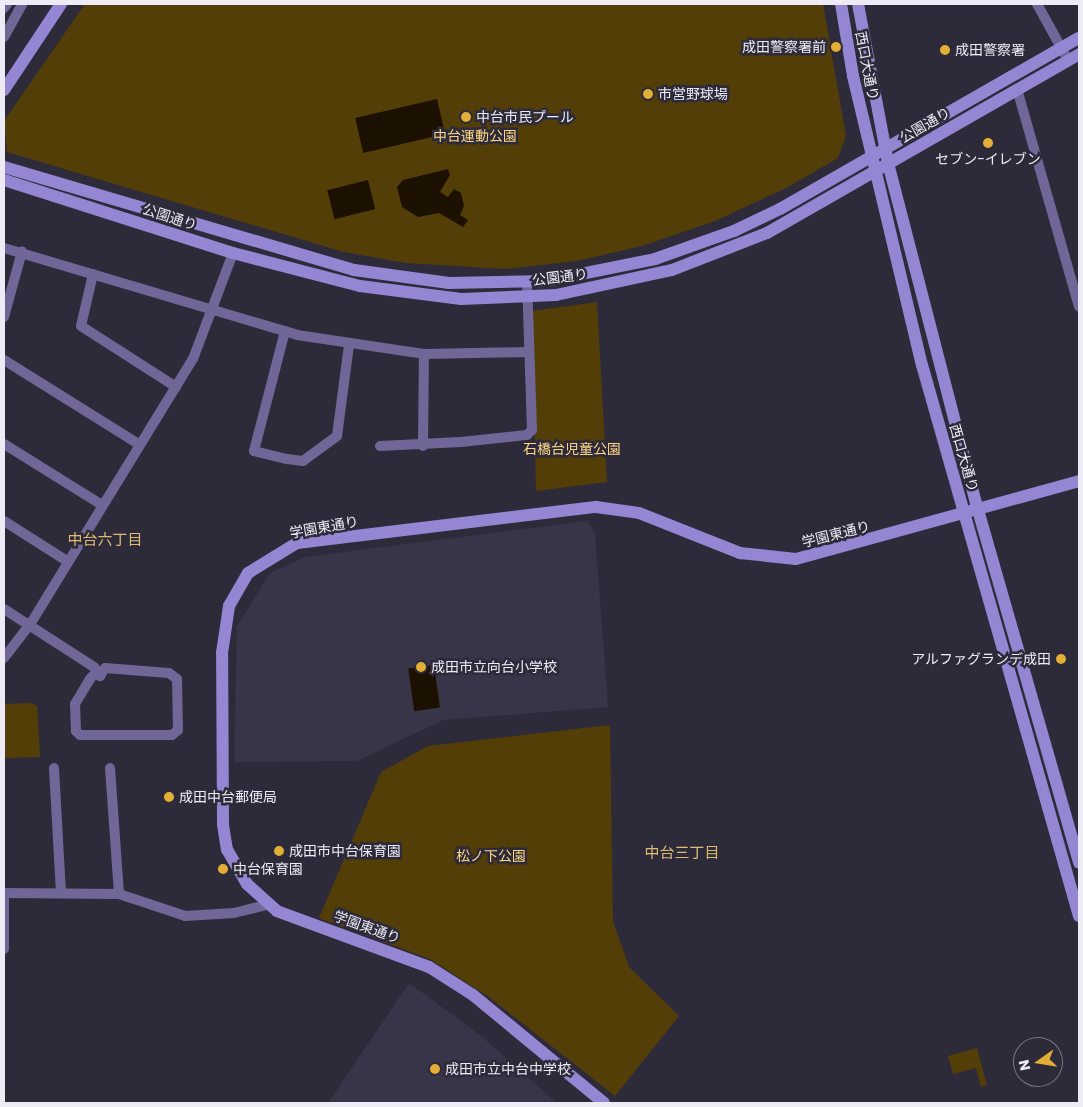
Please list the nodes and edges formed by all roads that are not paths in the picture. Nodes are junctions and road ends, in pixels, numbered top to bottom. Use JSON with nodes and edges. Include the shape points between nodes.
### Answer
{"nodes":[{"id":1,"x":7,"y":4,"type":"edge"},
{"id":2,"x":22,"y":4,"type":"edge"},
{"id":3,"x":61,"y":4,"type":"edge"},
{"id":4,"x":840,"y":4,"type":"edge"},
{"id":5,"x":858,"y":4,"type":"edge"},
{"id":6,"x":1037,"y":4,"type":"edge"},
{"id":7,"x":4,"y":8,"type":"edge"},
{"id":8,"x":4,"y":37,"type":"edge"},
{"id":9,"x":1079,"y":38,"type":"edge"},
{"id":10,"x":1061,"y":48,"type":"junction"},
{"id":11,"x":1074,"y":57,"type":"edge"},
{"id":12,"x":1017,"y":89,"type":"junction"},
{"id":13,"x":4,"y":90,"type":"edge"},
{"id":14,"x":885,"y":150,"type":"junction"},
{"id":15,"x":871,"y":158,"type":"junction"},
{"id":16,"x":888,"y":163,"type":"junction"},
{"id":17,"x":4,"y":167,"type":"edge"},
{"id":18,"x":875,"y":171,"type":"junction"},
{"id":19,"x":4,"y":180,"type":"edge"},
{"id":20,"x":4,"y":248,"type":"edge"},
{"id":21,"x":22,"y":251,"type":"junction"},
{"id":22,"x":233,"y":252,"type":"junction"},
{"id":23,"x":93,"y":274,"type":"junction"},
{"id":24,"x":526,"y":282,"type":"junction"},
{"id":25,"x":528,"y":296,"type":"junction"},
{"id":26,"x":1079,"y":306,"type":"edge"},
{"id":27,"x":213,"y":310,"type":"junction"},
{"id":28,"x":4,"y":317,"type":"edge"},
{"id":29,"x":284,"y":331,"type":"junction"},
{"id":30,"x":349,"y":345,"type":"junction"},
{"id":31,"x":528,"y":352,"type":"junction"},
{"id":32,"x":424,"y":354,"type":"junction"},
{"id":33,"x":4,"y":360,"type":"edge"},
{"id":34,"x":176,"y":388,"type":"junction"},
{"id":35,"x":4,"y":444,"type":"edge"},
{"id":36,"x":140,"y":445,"type":"junction"},
{"id":37,"x":380,"y":446,"type":"dead end"},
{"id":38,"x":423,"y":446,"type":"junction"},
{"id":39,"x":1079,"y":481,"type":"edge"},
{"id":40,"x":102,"y":505,"type":"junction"},
{"id":41,"x":978,"y":510,"type":"junction"},
{"id":42,"x":963,"y":514,"type":"junction"},
{"id":43,"x":4,"y":521,"type":"edge"},
{"id":44,"x":67,"y":561,"type":"junction"},
{"id":45,"x":4,"y":609,"type":"edge"},
{"id":46,"x":31,"y":623,"type":"junction"},
{"id":47,"x":4,"y":658,"type":"edge"},
{"id":48,"x":100,"y":676,"type":"junction"},
{"id":49,"x":54,"y":768,"type":"dead end"},
{"id":50,"x":110,"y":768,"type":"dead end"},
{"id":51,"x":1079,"y":863,"type":"edge"},
{"id":52,"x":4,"y":893,"type":"edge"},
{"id":53,"x":61,"y":893,"type":"junction"},
{"id":54,"x":119,"y":894,"type":"junction"},
{"id":55,"x":4,"y":898,"type":"edge"},
{"id":56,"x":267,"y":905,"type":"junction"},
{"id":57,"x":1079,"y":916,"type":"edge"},
{"id":58,"x":4,"y":949,"type":"edge"},
{"id":59,"x":604,"y":1103,"type":"edge"}],
"edges":[{"from":1,"to":7,"type":"street"},
{"from":2,"to":8,"type":"street"},
{"from":3,"to":13,"type":"street"},
{"from":4,"to":15,"type":"street","name":"西口大通り"},
{"from":5,"to":14,"type":"street","name":"西口大通り"},
{"from":6,"to":10,"type":"street"},
{"from":9,"to":10,"type":"street","name":"公園通り"},
{"from":10,"to":11,"type":"street"},
{"from":10,"to":14,"type":"street","name":"公園通り"},
{"from":11,"to":12,"type":"street","name":"公園通り"},
{"from":12,"to":16,"type":"street","name":"公園通り"},
{"from":12,"to":26,"type":"street"},
{"from":14,"to":15,"type":"street","name":"公園通り"},
{"from":14,"to":16,"type":"street","name":"西口大通り"},
{"from":15,"to":18,"type":"street","name":"西口大通り"},
{"from":15,"to":24,"type":"street","name":"公園通り","via":[[780,209],[693,248],[616,269]]},
{"from":16,"to":18,"type":"street","name":"公園通り"},
{"from":16,"to":41,"type":"street","name":"西口大通り"},
{"from":17,"to":24,"type":"street","name":"公園通り","via":[[354,270],[418,281]]},
{"from":18,"to":25,"type":"street","name":"公園通り","via":[[767,233],[713,256],[627,282]]},
{"from":18,"to":42,"type":"street","name":"西口大通り"},
{"from":19,"to":22,"type":"street","name":"公園通り"},
{"from":20,"to":21,"type":"street"},
{"from":21,"to":23,"type":"street"},
{"from":21,"to":28,"type":"street"},
{"from":22,"to":25,"type":"street","name":"公園通り","via":[[388,291],[461,299]]},
{"from":22,"to":27,"type":"street"},
{"from":23,"to":27,"type":"street"},
{"from":23,"to":34,"type":"street","via":[[81,326]]},
{"from":24,"to":25,"type":"street"},
{"from":25,"to":31,"type":"street"},
{"from":27,"to":29,"type":"street"},
{"from":27,"to":34,"type":"street"},
{"from":29,"to":30,"type":"street"},
{"from":29,"to":30,"type":"street","via":[[254,451],[287,460],[302,461],[337,436]]},
{"from":30,"to":32,"type":"street"},
{"from":31,"to":32,"type":"street"},
{"from":31,"to":38,"type":"street","via":[[532,430],[527,434]]},
{"from":32,"to":38,"type":"street"},
{"from":33,"to":36,"type":"street"},
{"from":34,"to":36,"type":"street"},
{"from":35,"to":40,"type":"street"},
{"from":36,"to":40,"type":"street"},
{"from":37,"to":38,"type":"street"},
{"from":39,"to":41,"type":"street","name":"学園東通り"},
{"from":40,"to":44,"type":"street"},
{"from":41,"to":42,"type":"street","name":"学園東通り"},
{"from":41,"to":51,"type":"street","name":"西口大通り"},
{"from":42,"to":56,"type":"street","name":"学園東通り","via":[[796,559],[740,554],[639,513],[596,507],[297,543],[280,551],[248,573],[237,589],[223,628],[222,653],[227,850],[247,884]]},
{"from":42,"to":57,"type":"street","name":"西口大通り"},
{"from":43,"to":44,"type":"street"},
{"from":44,"to":46,"type":"street"},
{"from":45,"to":46,"type":"street"},
{"from":46,"to":47,"type":"street"},
{"from":46,"to":48,"type":"street","via":[[94,666]]},
{"from":48,"to":48,"type":"street","via":[[105,668],[169,673],[177,679],[178,730],[172,735],[80,734],[76,730],[75,704],[96,672]]},
{"from":49,"to":53,"type":"street"},
{"from":50,"to":54,"type":"street"},
{"from":52,"to":53,"type":"street"},
{"from":53,"to":54,"type":"street"},
{"from":54,"to":56,"type":"street","via":[[185,916],[234,913]]},
{"from":55,"to":58,"type":"street"},
{"from":56,"to":59,"type":"street","name":"学園東通り","via":[[429,967],[473,995]]}]}
